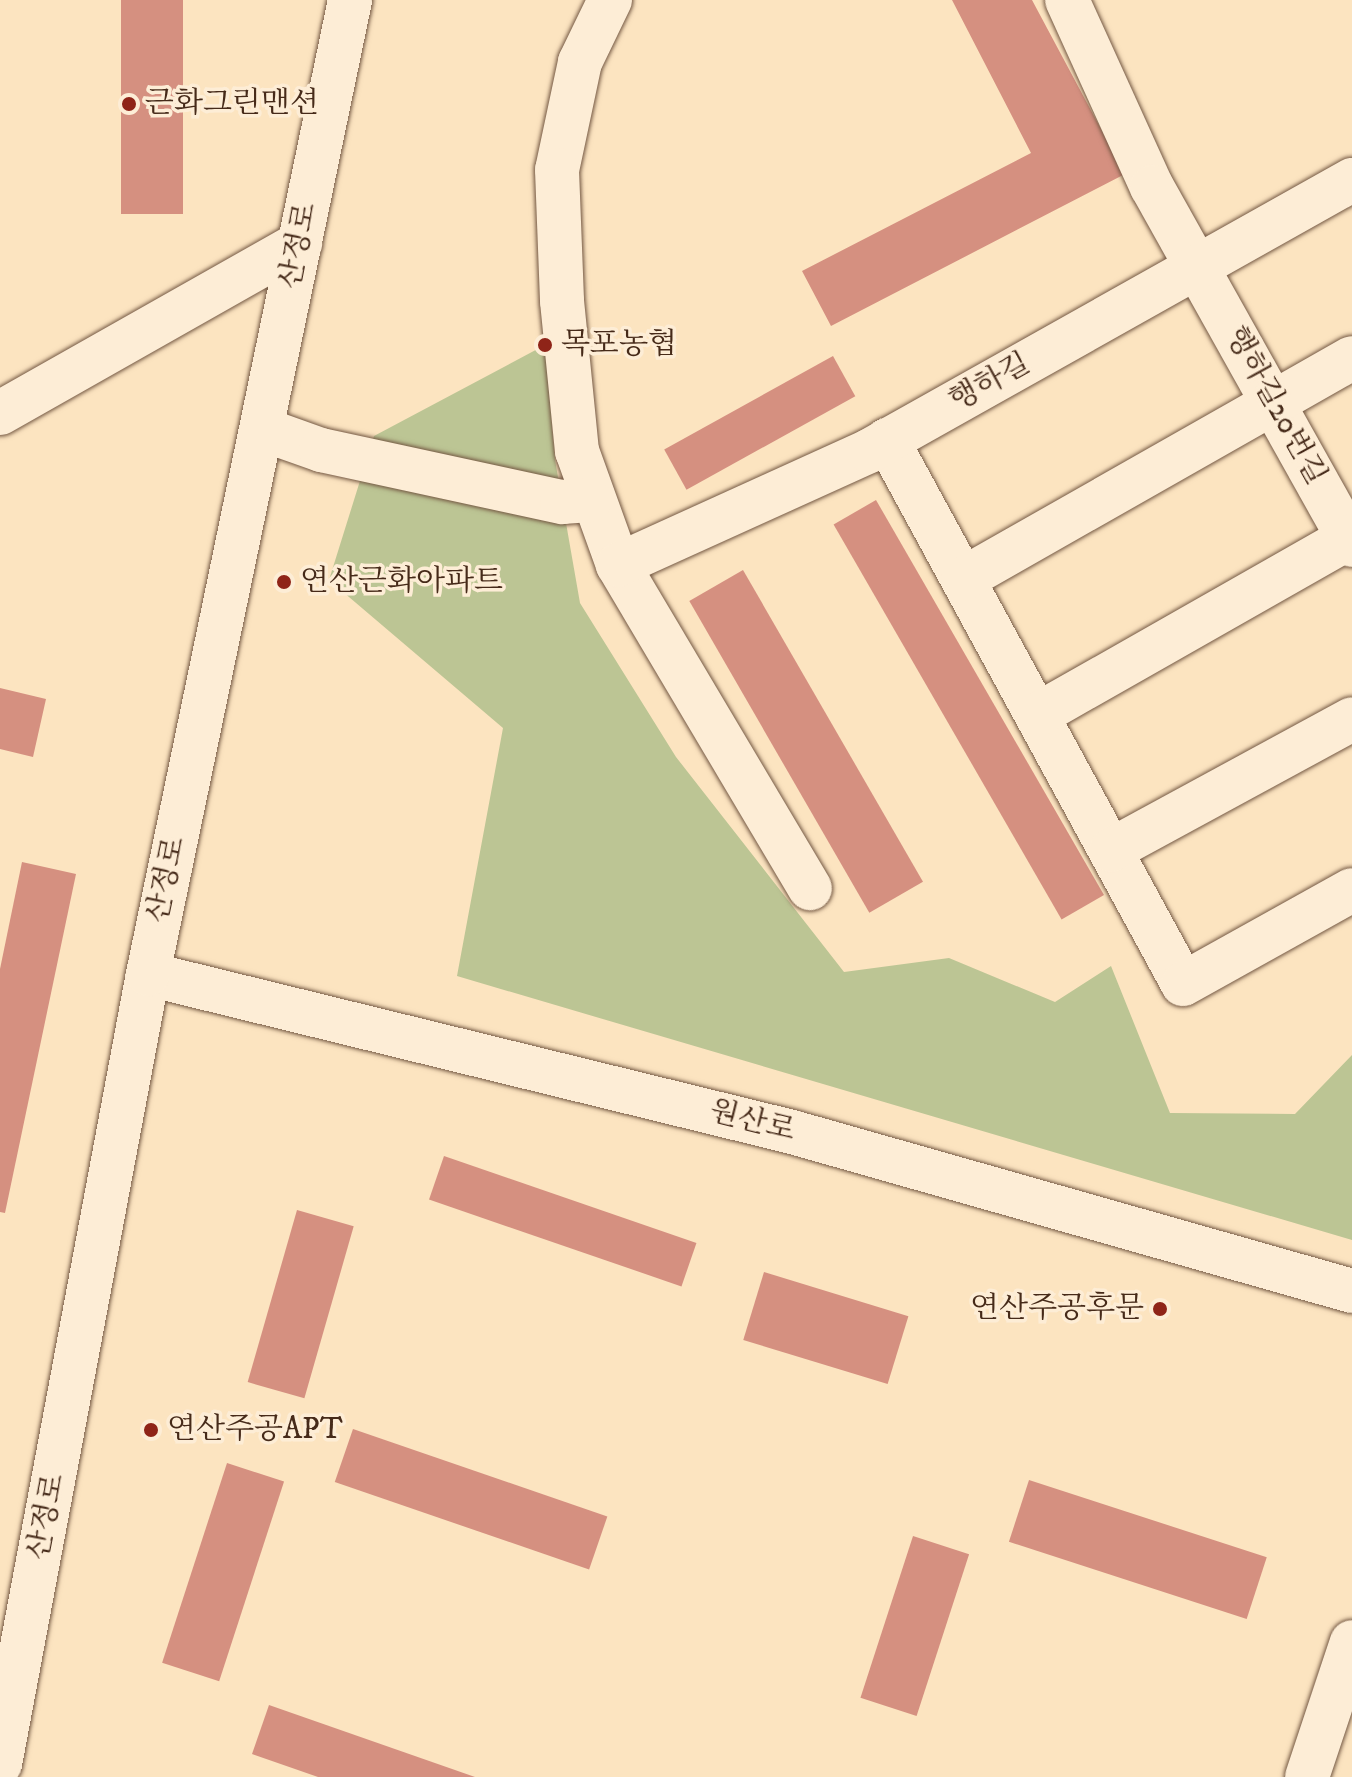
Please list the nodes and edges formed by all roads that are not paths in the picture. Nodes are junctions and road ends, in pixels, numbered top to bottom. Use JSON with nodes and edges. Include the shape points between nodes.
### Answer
{"nodes":[{"id":1,"x":350,"y":0,"type":"edge"},
{"id":2,"x":610,"y":0,"type":"edge"},
{"id":3,"x":1067,"y":0,"type":"edge"},
{"id":4,"x":1352,"y":180,"type":"edge"},
{"id":5,"x":300,"y":243,"type":"junction"},
{"id":6,"x":1198,"y":267,"type":"junction"},
{"id":7,"x":1352,"y":358,"type":"edge"},
{"id":8,"x":1272,"y":402,"type":"junction"},
{"id":9,"x":0,"y":413,"type":"edge"},
{"id":10,"x":262,"y":429,"type":"junction"},
{"id":11,"x":887,"y":440,"type":"junction"},
{"id":12,"x":590,"y":500,"type":"junction"},
{"id":13,"x":1351,"y":540,"type":"edge"},
{"id":14,"x":618,"y":565,"type":"junction"},
{"id":15,"x":963,"y":579,"type":"junction"},
{"id":16,"x":1037,"y":715,"type":"junction"},
{"id":17,"x":1352,"y":719,"type":"edge"},
{"id":18,"x":1111,"y":850,"type":"junction"},
{"id":19,"x":810,"y":888,"type":"dead end"},
{"id":20,"x":1352,"y":890,"type":"edge"},
{"id":21,"x":148,"y":974,"type":"junction"},
{"id":22,"x":1352,"y":1291,"type":"edge"},
{"id":23,"x":1352,"y":1642,"type":"edge"},
{"id":24,"x":0,"y":1764,"type":"edge"},
{"id":25,"x":1307,"y":1777,"type":"edge"}],
"edges":[{"from":1,"to":5,"type":"street","name":"산정로"},
{"from":2,"to":12,"type":"street","via":[[580,62],[557,170],[568,374],[577,451]]},
{"from":3,"to":6,"type":"street","name":"행하길20번길","via":[[1152,187]]},
{"from":4,"to":6,"type":"street","name":"행하길"},
{"from":5,"to":9,"type":"street"},
{"from":5,"to":10,"type":"street","name":"산정로"},
{"from":6,"to":8,"type":"street","name":"행하길20번길"},
{"from":6,"to":11,"type":"street","name":"행하길"},
{"from":7,"to":8,"type":"street"},
{"from":8,"to":13,"type":"street","name":"행하길20번길"},
{"from":8,"to":15,"type":"street"},
{"from":10,"to":12,"type":"street","via":[[321,450],[562,502]]},
{"from":10,"to":21,"type":"street","name":"산정로"},
{"from":11,"to":14,"type":"street","name":"행하길"},
{"from":11,"to":15,"type":"street"},
{"from":12,"to":14,"type":"street"},
{"from":13,"to":16,"type":"street"},
{"from":14,"to":19,"type":"street"},
{"from":15,"to":16,"type":"street"},
{"from":16,"to":18,"type":"street"},
{"from":17,"to":18,"type":"street"},
{"from":18,"to":20,"type":"street","via":[[1183,984]]},
{"from":21,"to":22,"type":"street","name":"원산로","via":[[792,1132]]},
{"from":21,"to":24,"type":"street","name":"산정로"},
{"from":23,"to":25,"type":"street"}]}
